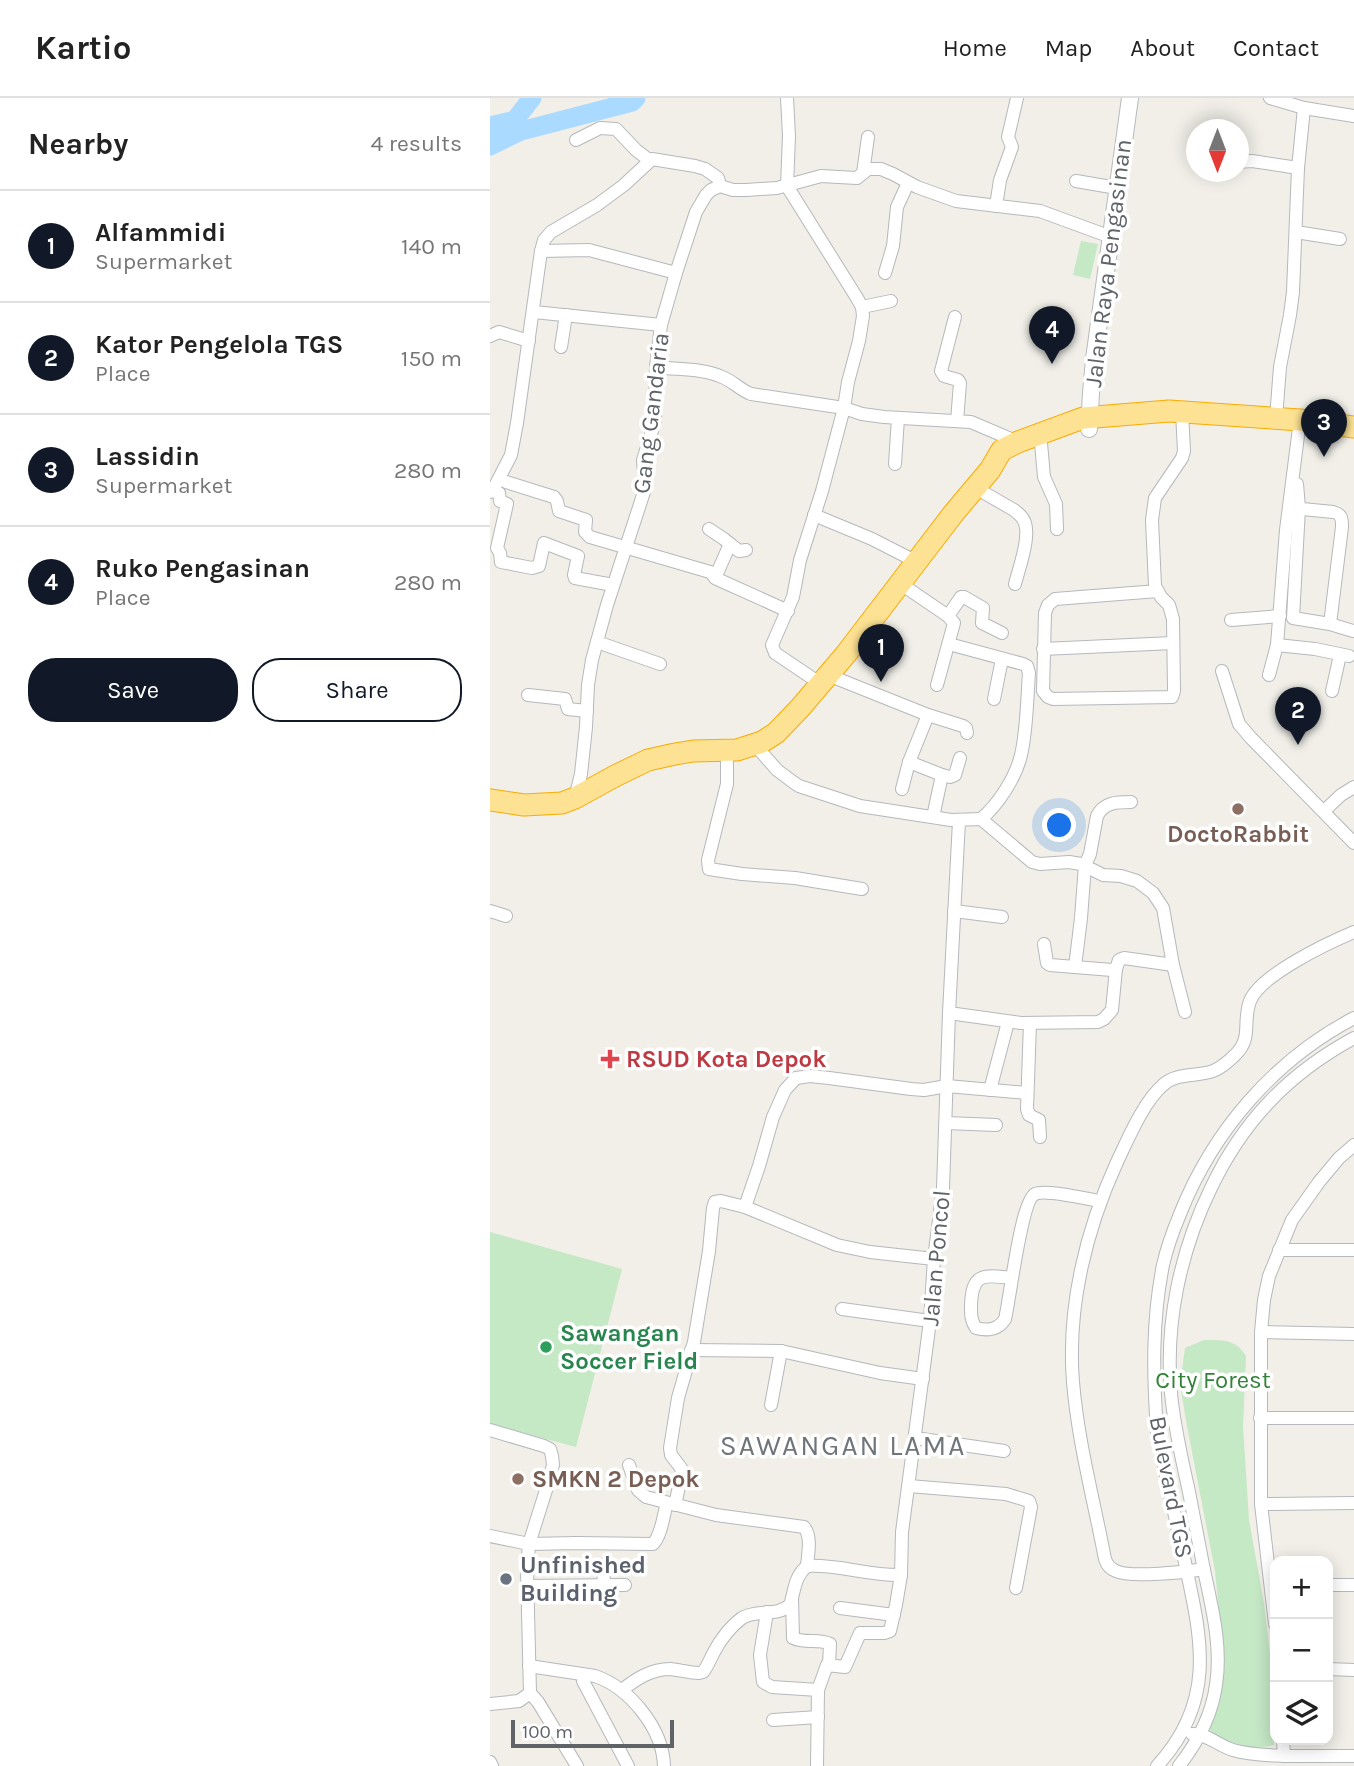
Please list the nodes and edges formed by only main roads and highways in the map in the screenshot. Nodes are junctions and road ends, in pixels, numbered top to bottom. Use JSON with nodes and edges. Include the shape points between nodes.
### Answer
{"nodes":[{"id":1,"x":1130,"y":98,"type":"edge"},
{"id":2,"x":1089,"y":423,"type":"junction"},
{"id":3,"x":1354,"y":427,"type":"edge"},
{"id":4,"x":490,"y":800,"type":"edge"}],
"edges":[{"from":1,"to":2,"type":"main road","name":"Jalan Raya Pengasinan"},
{"from":2,"to":3,"type":"highway","via":[[1143,412],[1179,412]]},
{"from":2,"to":4,"type":"highway","via":[[1075,421],[1028,445],[1002,450],[825,679],[769,738],[746,748],[648,760],[557,804]]}]}
